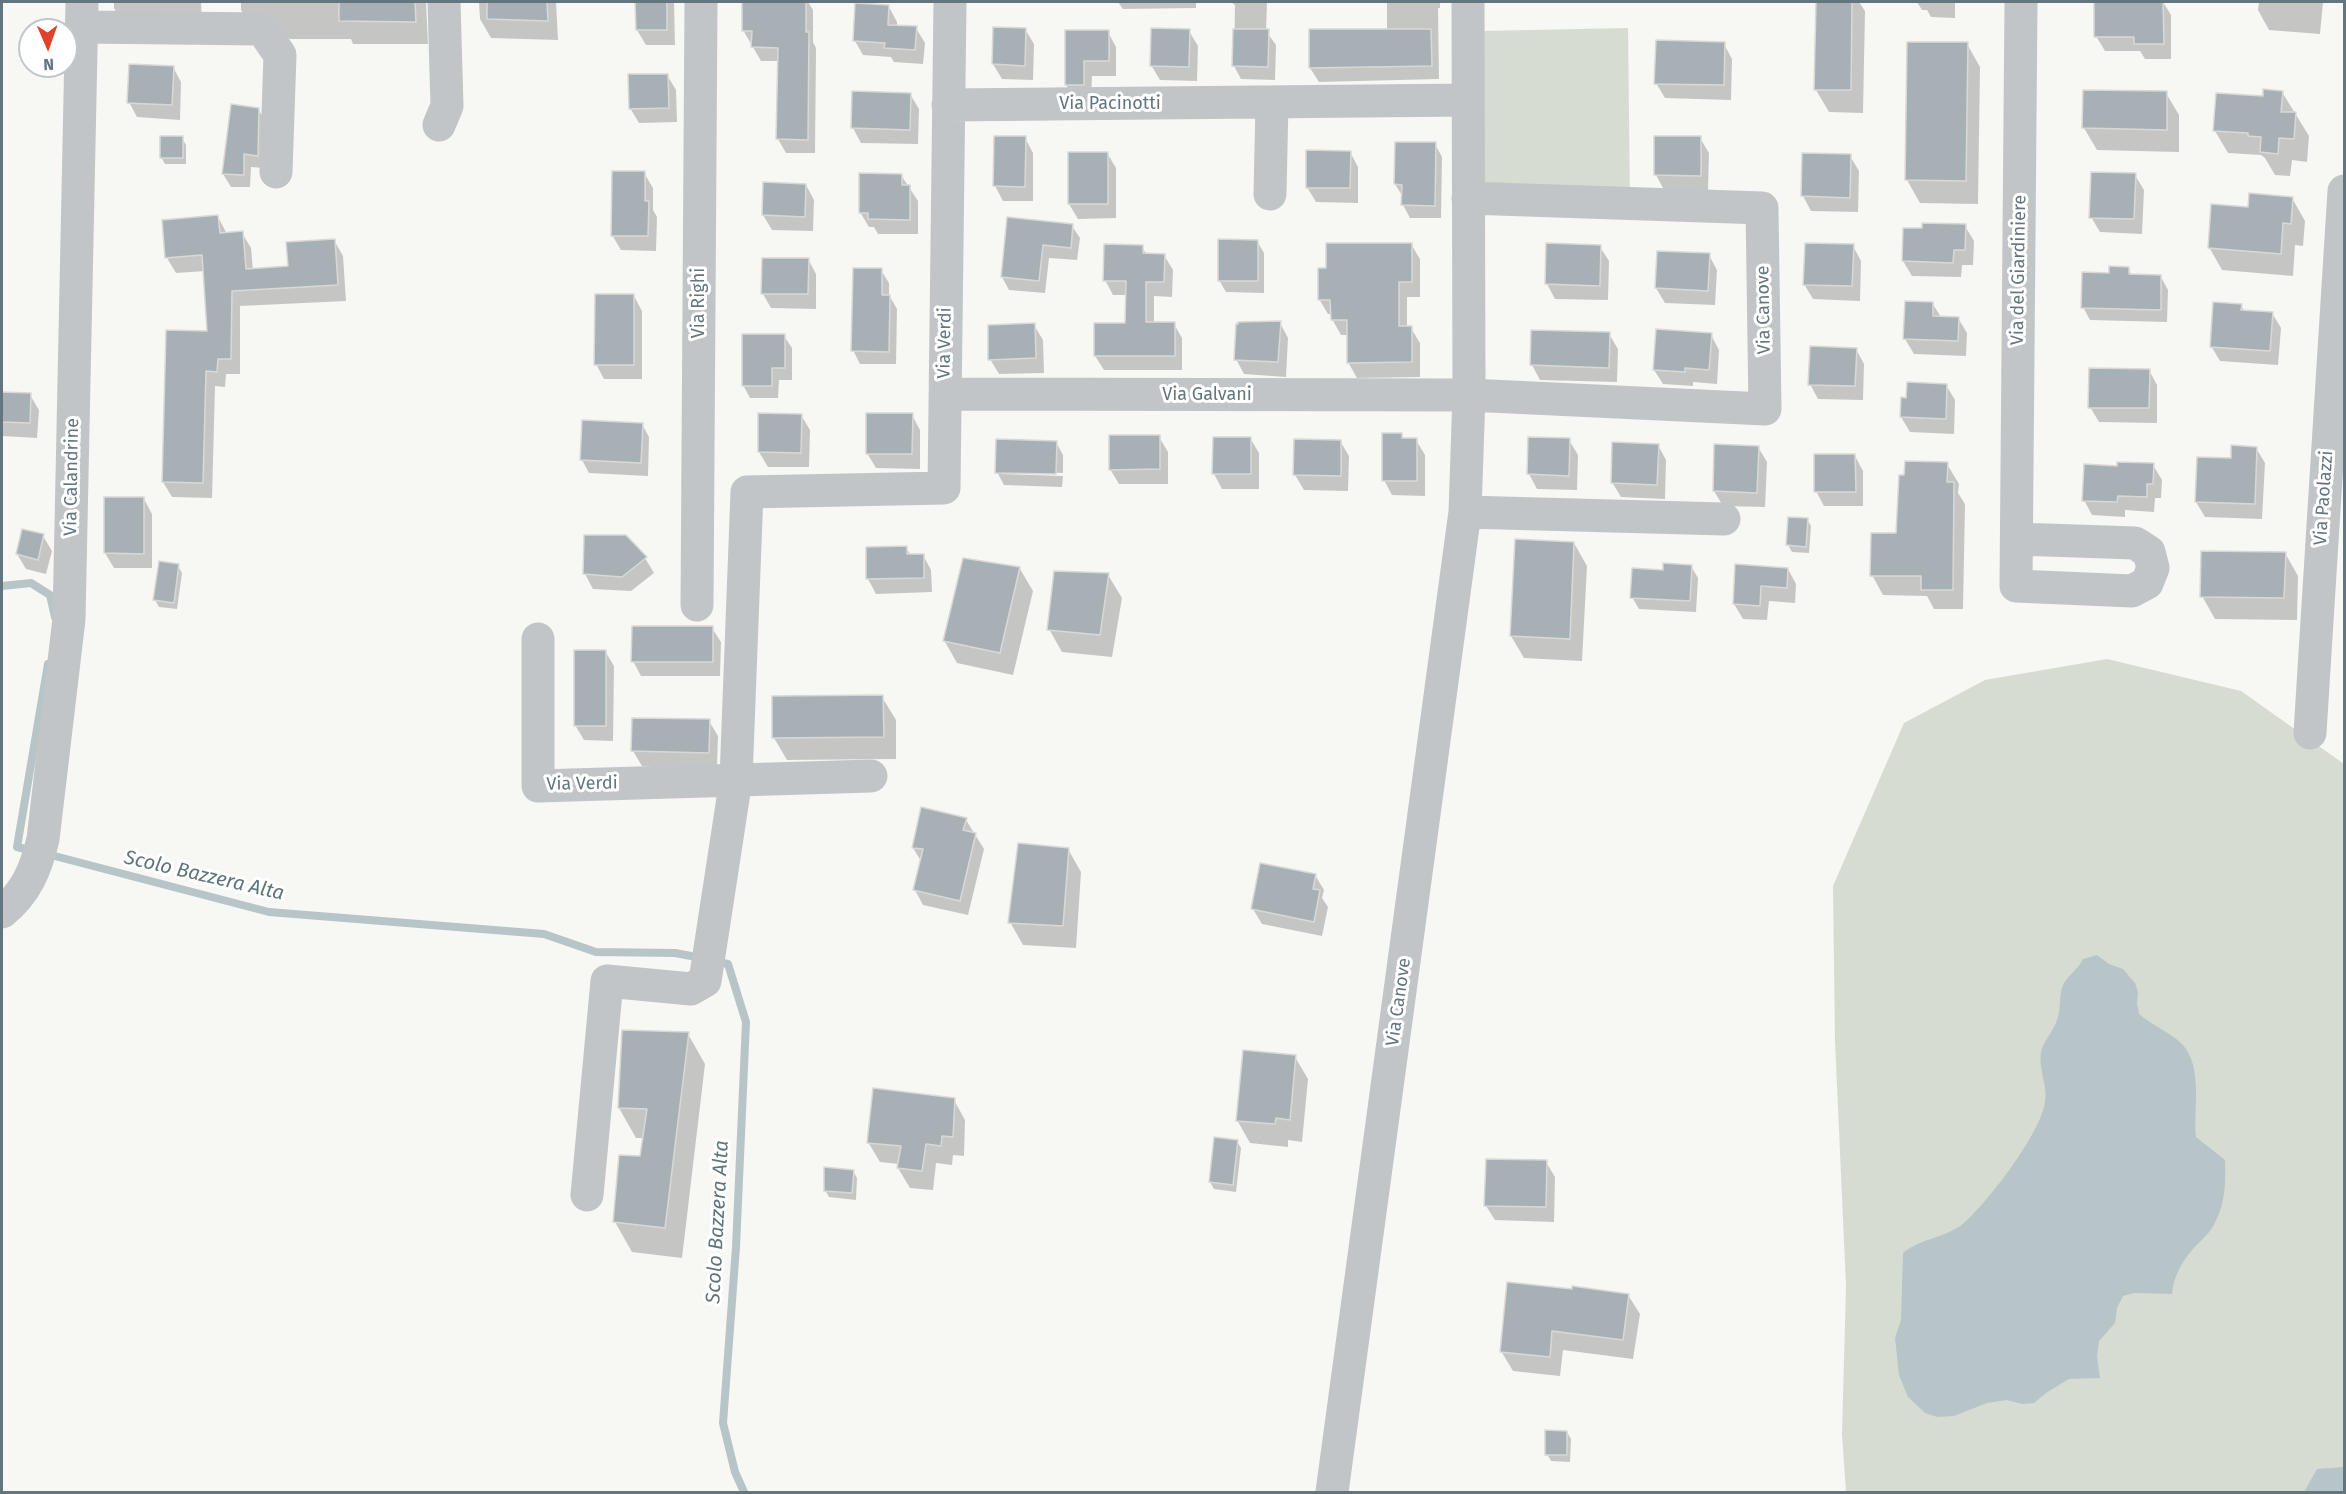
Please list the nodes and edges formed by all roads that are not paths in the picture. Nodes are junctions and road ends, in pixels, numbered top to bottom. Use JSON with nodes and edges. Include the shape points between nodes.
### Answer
{"nodes":[{"id":1,"x":444,"y":2,"type":"edge"},
{"id":2,"x":701,"y":2,"type":"edge"},
{"id":3,"x":950,"y":2,"type":"edge"},
{"id":4,"x":1468,"y":2,"type":"edge"},
{"id":5,"x":2021,"y":2,"type":"edge"},
{"id":6,"x":82,"y":14,"type":"edge"},
{"id":7,"x":1468,"y":100,"type":"junction"},
{"id":8,"x":1272,"y":103,"type":"junction"},
{"id":9,"x":948,"y":105,"type":"junction"},
{"id":10,"x":439,"y":125,"type":"dead end"},
{"id":11,"x":276,"y":172,"type":"dead end"},
{"id":12,"x":2344,"y":192,"type":"edge"},
{"id":13,"x":1270,"y":194,"type":"dead end"},
{"id":14,"x":1468,"y":198,"type":"junction"},
{"id":15,"x":945,"y":394,"type":"junction"},
{"id":16,"x":1469,"y":396,"type":"junction"},
{"id":17,"x":698,"y":492,"type":"junction"},
{"id":18,"x":747,"y":492,"type":"junction"},
{"id":19,"x":1465,"y":512,"type":"junction"},
{"id":20,"x":1724,"y":519,"type":"dead end"},
{"id":21,"x":2017,"y":539,"type":"dead end"},
{"id":22,"x":697,"y":605,"type":"dead end"},
{"id":23,"x":538,"y":639,"type":"dead end"},
{"id":24,"x":2310,"y":733,"type":"dead end"},
{"id":25,"x":871,"y":776,"type":"dead end"},
{"id":26,"x":736,"y":779,"type":"junction"},
{"id":27,"x":2,"y":912,"type":"edge"},
{"id":28,"x":587,"y":1195,"type":"dead end"},
{"id":29,"x":1332,"y":1492,"type":"edge"}],
"edges":[{"from":1,"to":10,"type":"street","via":[[447,106]]},
{"from":2,"to":17,"type":"street","name":"Via Righi"},
{"from":3,"to":9,"type":"street","name":"Via Verdi"},
{"from":4,"to":7,"type":"street","name":"Via Canove"},
{"from":5,"to":21,"type":"street","name":"Via del Giardiniere"},
{"from":6,"to":11,"type":"street","name":"Via Calandrine","via":[[262,29],[279,55]]},
{"from":6,"to":27,"type":"street","name":"Via Calandrine","via":[[69,619],[40,852],[28,884]]},
{"from":7,"to":8,"type":"street","name":"Via Pacinotti"},
{"from":7,"to":14,"type":"street","name":"Via Canove"},
{"from":8,"to":9,"type":"street","name":"Via Pacinotti"},
{"from":8,"to":13,"type":"street"},
{"from":9,"to":15,"type":"street","name":"Via Verdi"},
{"from":12,"to":24,"type":"street","name":"Via Paolazzi"},
{"from":14,"to":16,"type":"street","name":"Via Canove"},
{"from":14,"to":16,"type":"street","name":"Via Canove","via":[[1762,208],[1766,409]]},
{"from":15,"to":16,"type":"street","name":"Via Galvani"},
{"from":15,"to":18,"type":"street","name":"Via Verdi","via":[[944,488]]},
{"from":16,"to":19,"type":"street","name":"Via Canove"},
{"from":17,"to":18,"type":"street","name":"Via Verdi"},
{"from":17,"to":22,"type":"street","name":"Via Righi"},
{"from":18,"to":26,"type":"street"},
{"from":19,"to":20,"type":"street"},
{"from":19,"to":29,"type":"street","name":"Via Canove"},
{"from":23,"to":26,"type":"street","name":"Via Verdi","via":[[538,786]]},
{"from":25,"to":26,"type":"street","name":"Via Verdi"},
{"from":26,"to":28,"type":"street","via":[[705,981],[691,988],[607,981]]}]}
